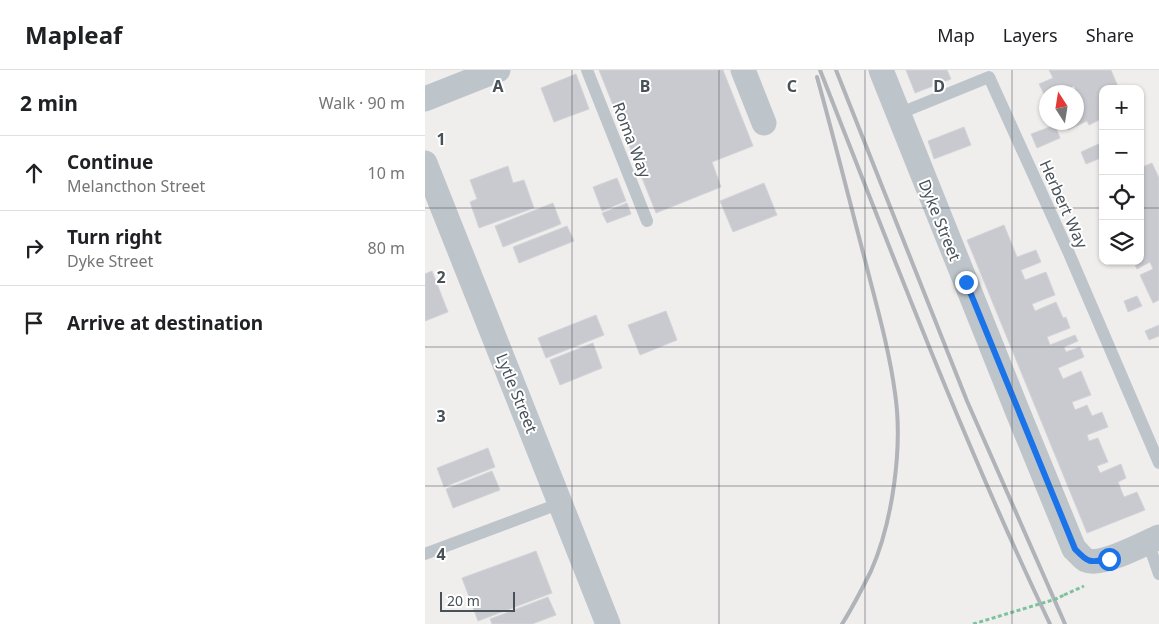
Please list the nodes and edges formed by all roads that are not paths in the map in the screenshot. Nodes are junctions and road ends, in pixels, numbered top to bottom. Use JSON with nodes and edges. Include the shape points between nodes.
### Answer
{"nodes":[{"id":1,"x":498,"y":70,"type":"edge"},
{"id":2,"x":587,"y":70,"type":"edge"},
{"id":3,"x":743,"y":70,"type":"edge"},
{"id":4,"x":881,"y":70,"type":"edge"},
{"id":5,"x":425,"y":99,"type":"edge"},
{"id":6,"x":898,"y":114,"type":"junction"},
{"id":7,"x":764,"y":123,"type":"dead end"},
{"id":8,"x":425,"y":163,"type":"edge"},
{"id":9,"x":647,"y":221,"type":"dead end"},
{"id":10,"x":1159,"y":463,"type":"edge"},
{"id":11,"x":561,"y":503,"type":"junction"},
{"id":12,"x":1153,"y":540,"type":"edge"},
{"id":13,"x":425,"y":554,"type":"edge"},
{"id":14,"x":1159,"y":574,"type":"edge"},
{"id":15,"x":608,"y":624,"type":"edge"}],
"edges":[{"from":1,"to":5,"type":"street"},
{"from":2,"to":9,"type":"lane","name":"Roma Way"},
{"from":3,"to":7,"type":"street"},
{"from":4,"to":6,"type":"street","name":"Dyke Street"},
{"from":6,"to":10,"type":"lane","name":"Herbert Way","via":[[989,76]]},
{"from":6,"to":12,"type":"street","name":"Dyke Street","via":[[1075,549],[1085,560],[1096,562]]},
{"from":8,"to":11,"type":"street","name":"Lytle Street"},
{"from":11,"to":13,"type":"lane"},
{"from":11,"to":15,"type":"street","name":"Lytle Street"},
{"from":12,"to":14,"type":"lane"}]}
